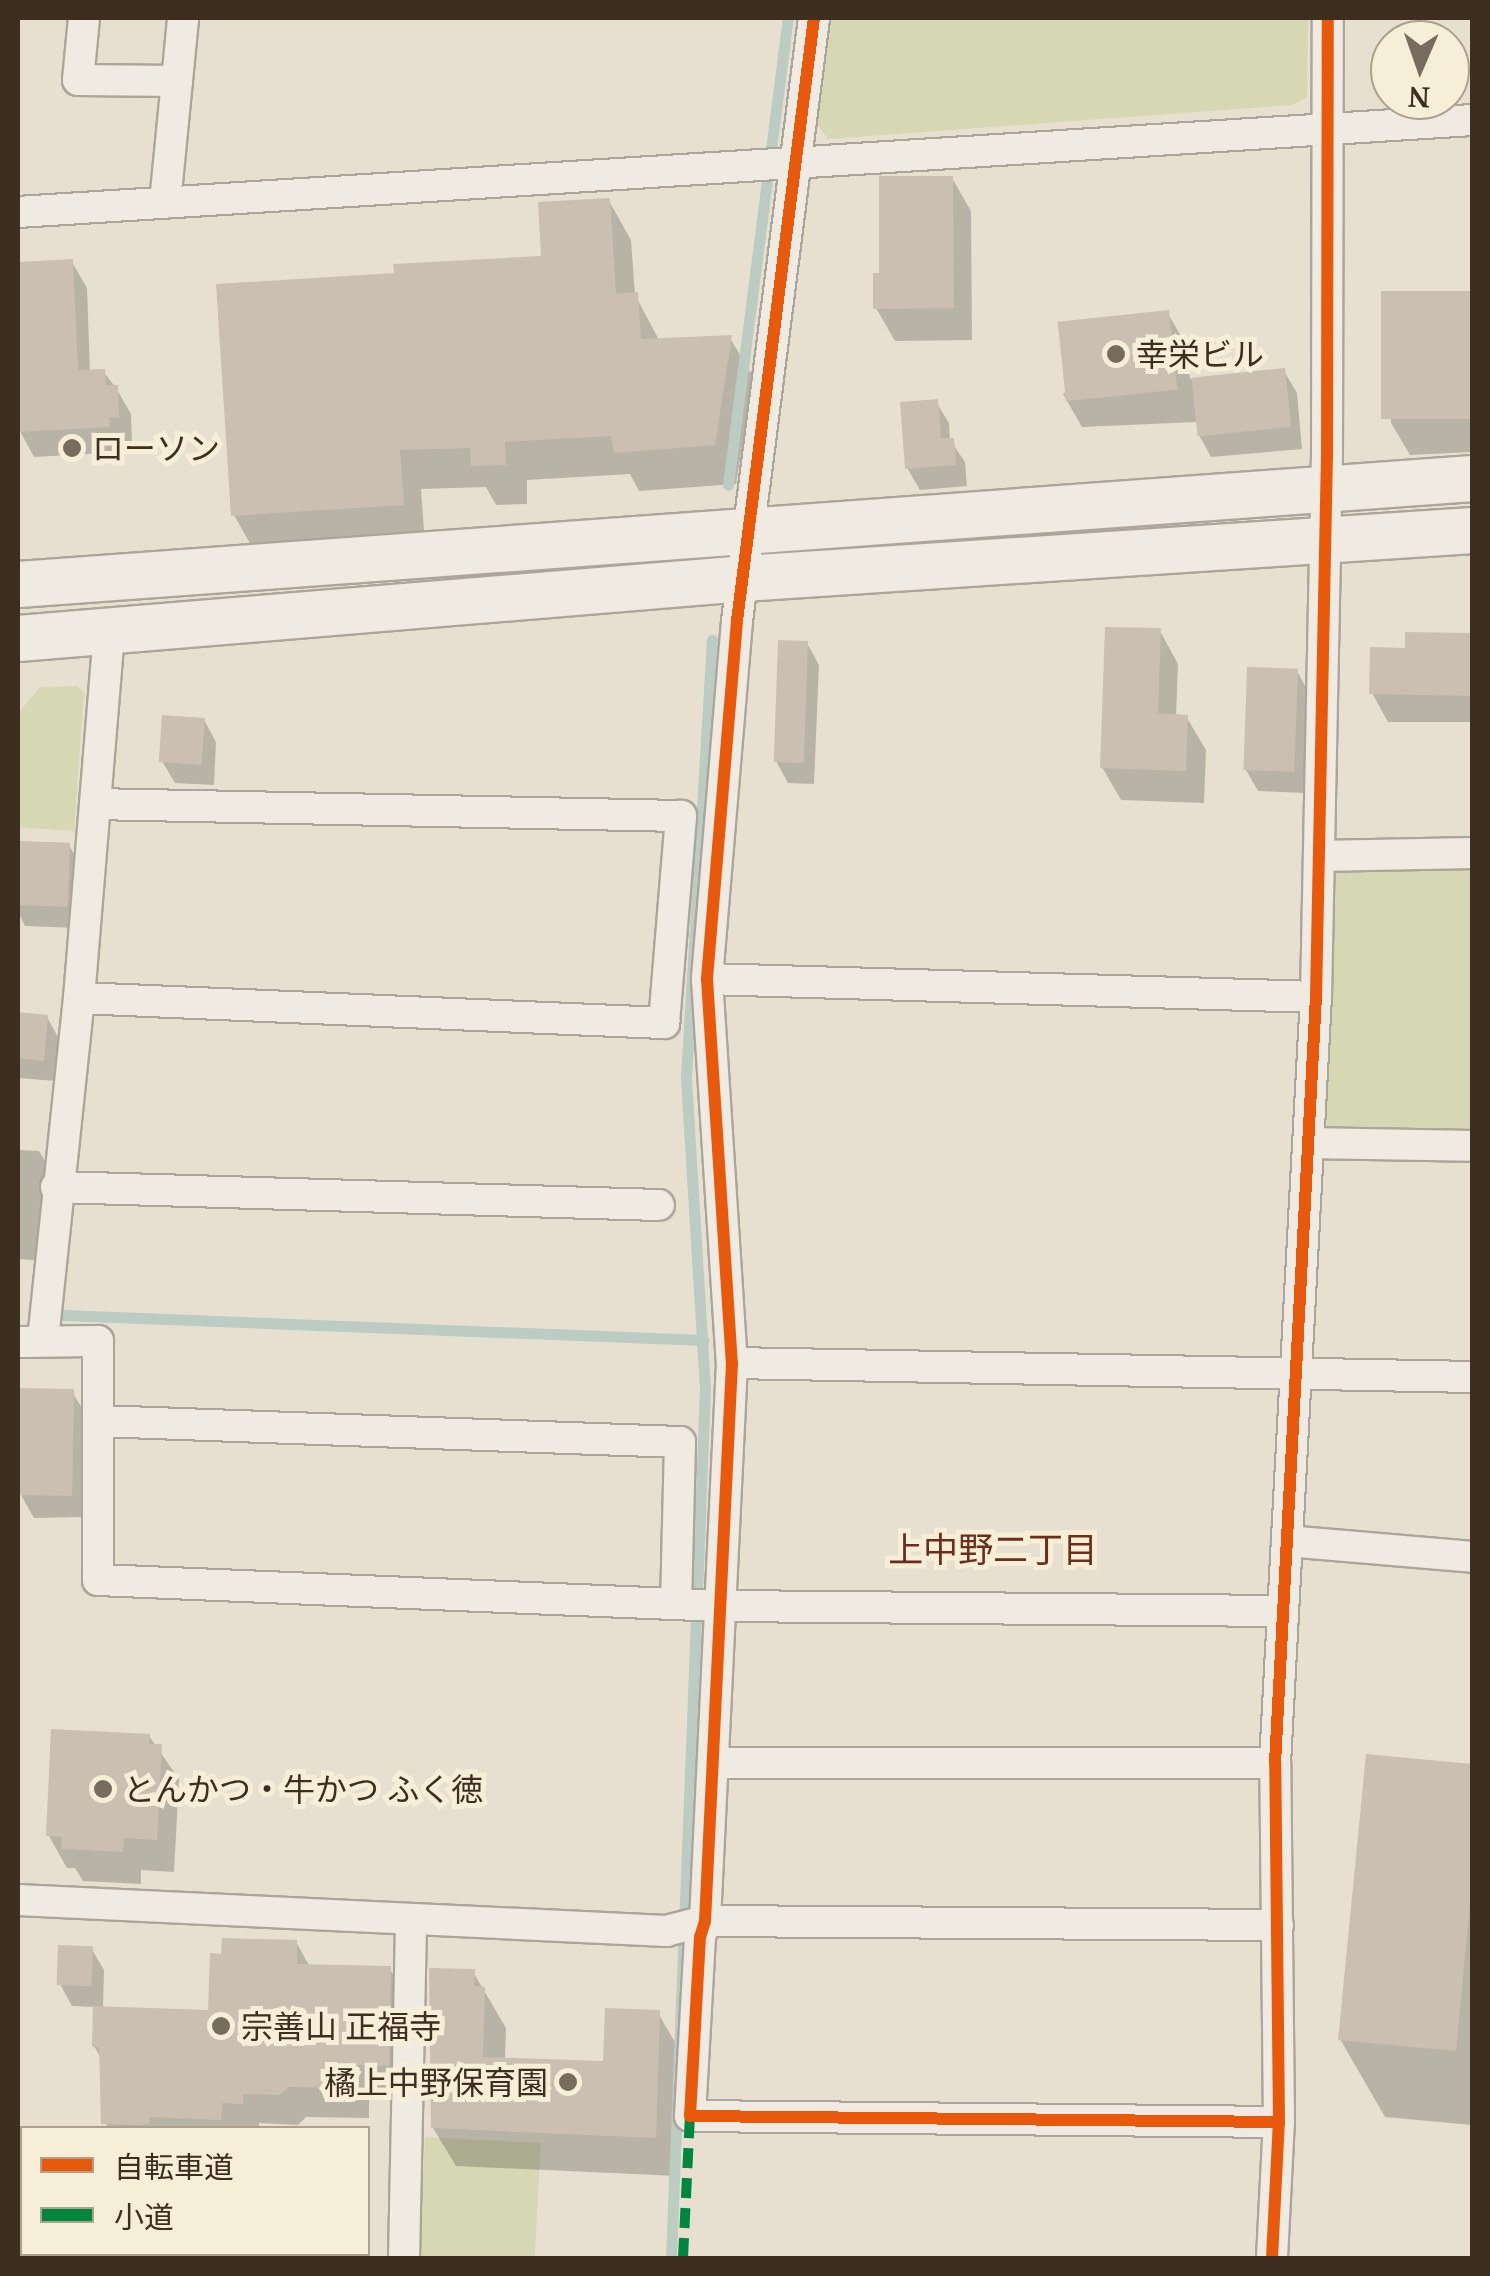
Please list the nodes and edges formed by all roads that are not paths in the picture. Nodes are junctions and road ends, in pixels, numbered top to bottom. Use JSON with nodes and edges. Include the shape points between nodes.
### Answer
{"nodes":[{"id":1,"x":84,"y":18,"type":"edge"},
{"id":2,"x":183,"y":18,"type":"edge"},
{"id":3,"x":814,"y":18,"type":"edge"},
{"id":4,"x":1328,"y":18,"type":"edge"},
{"id":5,"x":176,"y":81,"type":"junction"},
{"id":6,"x":1472,"y":120,"type":"edge"},
{"id":7,"x":1326,"y":129,"type":"junction"},
{"id":8,"x":778,"y":164,"type":"junction"},
{"id":9,"x":165,"y":202,"type":"junction"},
{"id":10,"x":18,"y":212,"type":"edge"},
{"id":11,"x":1472,"y":478,"type":"edge"},
{"id":12,"x":1326,"y":490,"type":"junction"},
{"id":13,"x":750,"y":530,"type":"junction"},
{"id":14,"x":1472,"y":530,"type":"edge"},
{"id":15,"x":1324,"y":540,"type":"junction"},
{"id":16,"x":744,"y":578,"type":"junction"},
{"id":17,"x":18,"y":584,"type":"edge"},
{"id":18,"x":109,"y":634,"type":"junction"},
{"id":19,"x":18,"y":638,"type":"edge"},
{"id":20,"x":95,"y":804,"type":"junction"},
{"id":21,"x":1472,"y":853,"type":"edge"},
{"id":22,"x":1318,"y":856,"type":"junction"},
{"id":23,"x":707,"y":979,"type":"junction"},
{"id":24,"x":79,"y":998,"type":"junction"},
{"id":25,"x":1316,"y":998,"type":"junction"},
{"id":26,"x":1308,"y":1144,"type":"junction"},
{"id":27,"x":1472,"y":1146,"type":"edge"},
{"id":28,"x":56,"y":1187,"type":"junction"},
{"id":29,"x":659,"y":1205,"type":"dead end"},
{"id":30,"x":30,"y":1341,"type":"edge"},
{"id":31,"x":732,"y":1363,"type":"junction"},
{"id":32,"x":1297,"y":1372,"type":"junction"},
{"id":33,"x":1472,"y":1377,"type":"edge"},
{"id":34,"x":98,"y":1421,"type":"junction"},
{"id":35,"x":1286,"y":1540,"type":"junction"},
{"id":36,"x":1472,"y":1557,"type":"edge"},
{"id":37,"x":699,"y":1605,"type":"junction"},
{"id":38,"x":1280,"y":1611,"type":"junction"},
{"id":39,"x":714,"y":1763,"type":"junction"},
{"id":40,"x":1275,"y":1763,"type":"junction"},
{"id":41,"x":18,"y":1900,"type":"edge"},
{"id":42,"x":411,"y":1920,"type":"junction"},
{"id":43,"x":701,"y":1922,"type":"junction"},
{"id":44,"x":1278,"y":1924,"type":"junction"},
{"id":45,"x":1279,"y":2122,"type":"junction"},
{"id":46,"x":404,"y":2258,"type":"edge"},
{"id":47,"x":1272,"y":2258,"type":"edge"}],
"edges":[{"from":1,"to":5,"type":"street","via":[[78,80]]},
{"from":2,"to":5,"type":"street"},
{"from":3,"to":8,"type":"street"},
{"from":4,"to":7,"type":"street"},
{"from":5,"to":9,"type":"street"},
{"from":6,"to":7,"type":"street"},
{"from":7,"to":8,"type":"street"},
{"from":7,"to":12,"type":"street"},
{"from":8,"to":9,"type":"street"},
{"from":8,"to":13,"type":"street"},
{"from":9,"to":10,"type":"street"},
{"from":11,"to":12,"type":"street"},
{"from":12,"to":13,"type":"street"},
{"from":12,"to":15,"type":"street"},
{"from":13,"to":16,"type":"street"},
{"from":13,"to":17,"type":"street"},
{"from":14,"to":15,"type":"street"},
{"from":15,"to":16,"type":"street"},
{"from":15,"to":22,"type":"street"},
{"from":16,"to":18,"type":"street"},
{"from":16,"to":23,"type":"street"},
{"from":18,"to":19,"type":"street"},
{"from":18,"to":20,"type":"street"},
{"from":20,"to":24,"type":"street"},
{"from":20,"to":24,"type":"street","via":[[680,816],[664,1023]]},
{"from":21,"to":22,"type":"street"},
{"from":22,"to":25,"type":"street"},
{"from":23,"to":25,"type":"street"},
{"from":23,"to":31,"type":"street"},
{"from":24,"to":28,"type":"street"},
{"from":25,"to":26,"type":"street"},
{"from":26,"to":27,"type":"street"},
{"from":26,"to":32,"type":"street"},
{"from":28,"to":29,"type":"street"},
{"from":28,"to":30,"type":"street"},
{"from":30,"to":34,"type":"street","via":[[98,1341]]},
{"from":31,"to":32,"type":"street"},
{"from":31,"to":37,"type":"street"},
{"from":32,"to":33,"type":"street"},
{"from":32,"to":35,"type":"street"},
{"from":34,"to":37,"type":"street","via":[[680,1442]]},
{"from":34,"to":37,"type":"street","via":[[98,1580]]},
{"from":35,"to":36,"type":"street"},
{"from":35,"to":38,"type":"street"},
{"from":37,"to":38,"type":"street"},
{"from":37,"to":39,"type":"street"},
{"from":38,"to":40,"type":"street"},
{"from":39,"to":40,"type":"street"},
{"from":39,"to":43,"type":"street"},
{"from":40,"to":44,"type":"street"},
{"from":41,"to":42,"type":"street"},
{"from":42,"to":43,"type":"street","via":[[666,1931]]},
{"from":42,"to":46,"type":"street"},
{"from":43,"to":44,"type":"street"},
{"from":43,"to":45,"type":"street","via":[[690,2116]]},
{"from":44,"to":45,"type":"street"},
{"from":45,"to":47,"type":"street"}]}
